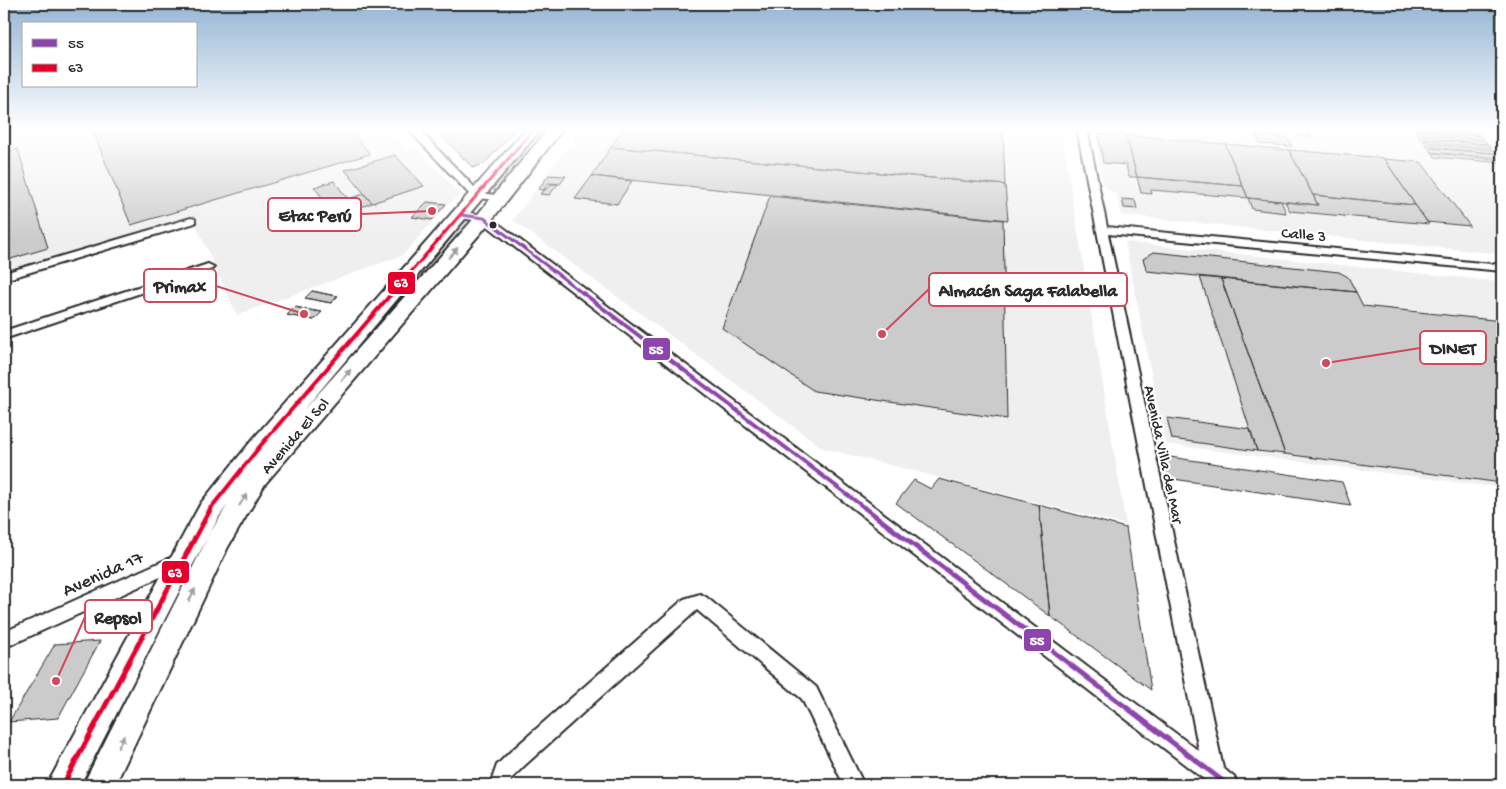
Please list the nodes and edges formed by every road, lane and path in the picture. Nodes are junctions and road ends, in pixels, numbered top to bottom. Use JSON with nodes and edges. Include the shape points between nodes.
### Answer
{"nodes":[{"id":1,"x":448,"y":166,"type":"edge"},
{"id":2,"x":503,"y":166,"type":"edge"},
{"id":3,"x":526,"y":166,"type":"edge"},
{"id":4,"x":1089,"y":166,"type":"edge"},
{"id":5,"x":477,"y":196,"type":"junction"},
{"id":6,"x":500,"y":198,"type":"junction"},
{"id":7,"x":461,"y":215,"type":"junction"},
{"id":8,"x":484,"y":218,"type":"junction"},
{"id":9,"x":191,"y":221,"type":"dead end"},
{"id":10,"x":1102,"y":230,"type":"junction"},
{"id":11,"x":208,"y":267,"type":"dead end"},
{"id":12,"x":1502,"y":268,"type":"edge"},
{"id":13,"x":4,"y":277,"type":"edge"},
{"id":14,"x":4,"y":335,"type":"edge"},
{"id":15,"x":218,"y":542,"type":"junction"},
{"id":16,"x":182,"y":560,"type":"junction"},
{"id":17,"x":4,"y":640,"type":"edge"},
{"id":18,"x":1219,"y":782,"type":"edge"},
{"id":19,"x":63,"y":785,"type":"edge"},
{"id":20,"x":99,"y":785,"type":"edge"},
{"id":21,"x":500,"y":785,"type":"edge"},
{"id":22,"x":854,"y":785,"type":"edge"}],
"edges":[{"from":1,"to":5,"type":"street"},
{"from":2,"to":5,"type":"main road","name":"Avenida El Sol"},
{"from":3,"to":6,"type":"main road","name":"Avenida El Sol"},
{"from":4,"to":10,"type":"street","name":"Avenida Villa del Mar"},
{"from":5,"to":6,"type":"street"},
{"from":5,"to":7,"type":"main road","name":"Avenida El Sol"},
{"from":5,"to":8,"type":"street"},
{"from":6,"to":8,"type":"main road","name":"Avenida El Sol"},
{"from":7,"to":8,"type":"street"},
{"from":7,"to":16,"type":"main road","name":"Avenida El Sol","via":[[242,467],[210,510]]},
{"from":15,"to":8,"type":"main road","name":"Avenida El Sol","one_way":true,"via":[[257,478]]},
{"from":8,"to":18,"type":"street"},
{"from":9,"to":13,"type":"street"},
{"from":10,"to":12,"type":"street","name":"Calle 3"},
{"from":10,"to":18,"type":"street","name":"Avenida Villa del Mar"},
{"from":11,"to":14,"type":"street"},
{"from":15,"to":16,"type":"street","name":"Avenida 17"},
{"from":20,"to":15,"type":"main road","name":"Avenida El Sol","one_way":true},
{"from":16,"to":17,"type":"street","name":"Avenida 17"},
{"from":16,"to":19,"type":"main road","name":"Avenida El Sol"},
{"from":21,"to":22,"type":"street","via":[[504,772],[517,759],[690,604],[700,602],[809,693]]}]}
